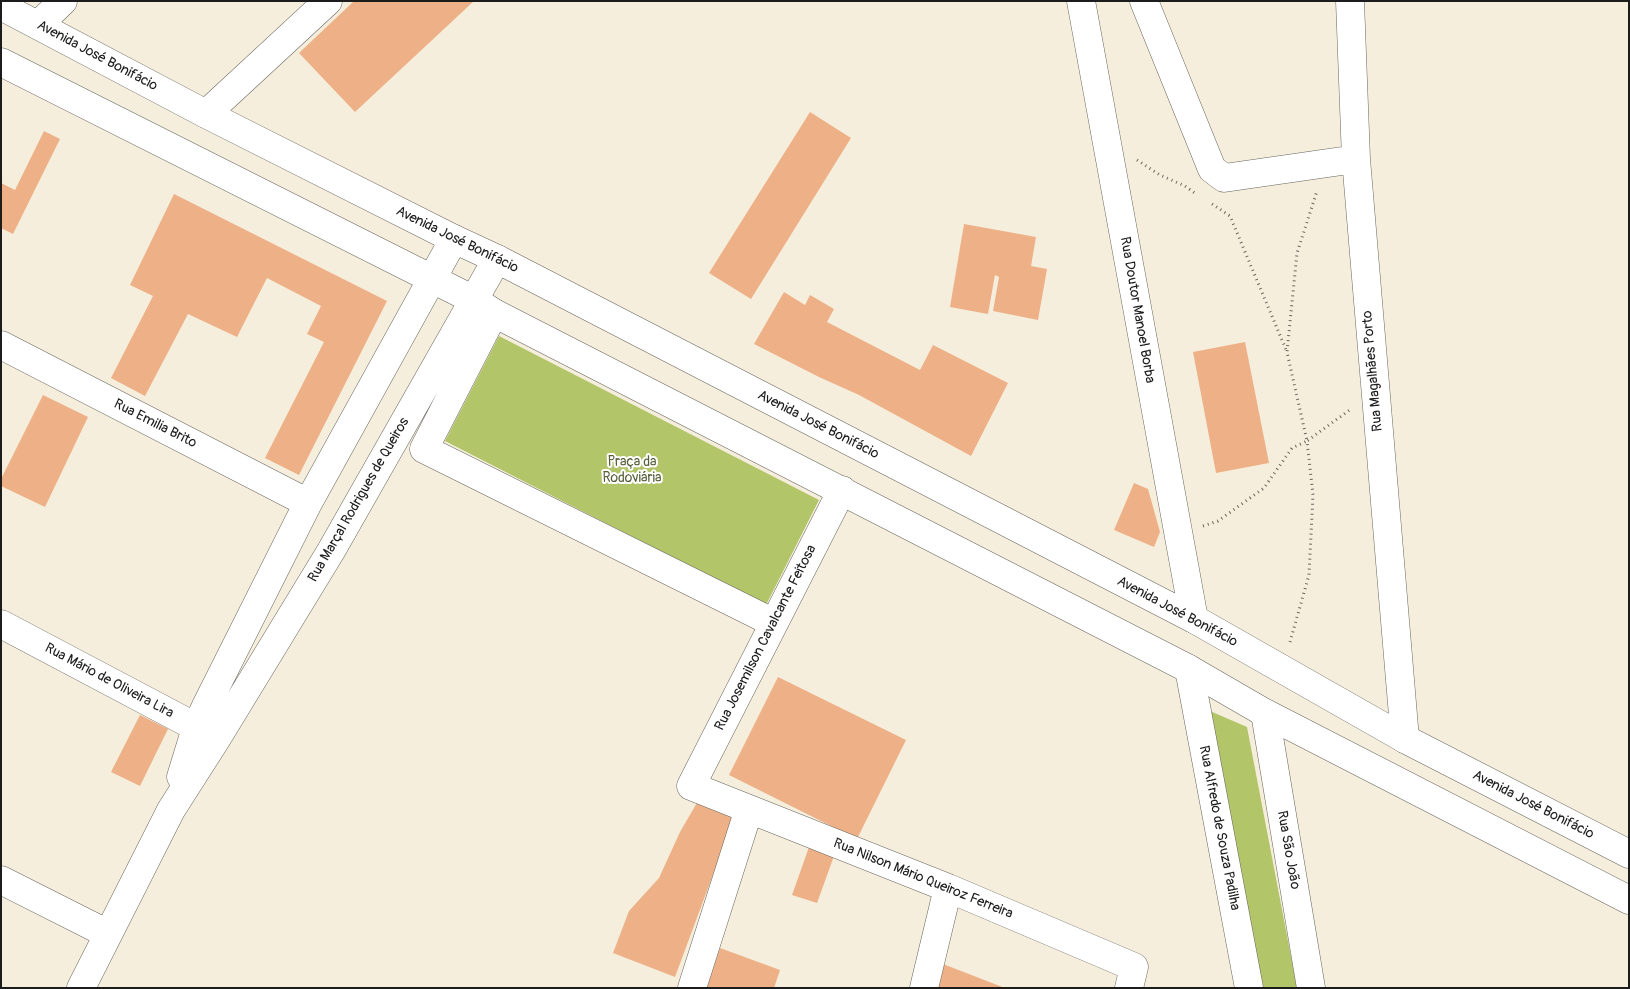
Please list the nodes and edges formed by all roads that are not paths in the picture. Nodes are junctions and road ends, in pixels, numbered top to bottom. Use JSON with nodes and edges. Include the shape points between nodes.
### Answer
{"nodes":[{"id":1,"x":62,"y":1,"type":"edge"},
{"id":2,"x":328,"y":1,"type":"edge"},
{"id":3,"x":1081,"y":1,"type":"edge"},
{"id":4,"x":1144,"y":1,"type":"edge"},
{"id":5,"x":1350,"y":1,"type":"edge"},
{"id":6,"x":1,"y":6,"type":"edge"},
{"id":7,"x":38,"y":25,"type":"junction"},
{"id":8,"x":1,"y":62,"type":"edge"},
{"id":9,"x":206,"y":114,"type":"junction"},
{"id":10,"x":1356,"y":159,"type":"junction"},
{"id":11,"x":454,"y":240,"type":"junction"},
{"id":12,"x":497,"y":259,"type":"junction"},
{"id":13,"x":432,"y":279,"type":"junction"},
{"id":14,"x":484,"y":306,"type":"junction"},
{"id":15,"x":1,"y":344,"type":"edge"},
{"id":16,"x":842,"y":490,"type":"junction"},
{"id":17,"x":308,"y":503,"type":"junction"},
{"id":18,"x":1194,"y":619,"type":"junction"},
{"id":19,"x":774,"y":622,"type":"junction"},
{"id":20,"x":1,"y":624,"type":"edge"},
{"id":21,"x":1189,"y":669,"type":"junction"},
{"id":22,"x":1265,"y":713,"type":"junction"},
{"id":23,"x":206,"y":733,"type":"junction"},
{"id":24,"x":1405,"y":740,"type":"junction"},
{"id":25,"x":691,"y":786,"type":"joint"},
{"id":26,"x":749,"y":810,"type":"junction"},
{"id":27,"x":1629,"y":854,"type":"edge"},
{"id":28,"x":1,"y":880,"type":"edge"},
{"id":29,"x":948,"y":888,"type":"junction"},
{"id":30,"x":1629,"y":900,"type":"edge"},
{"id":31,"x":108,"y":934,"type":"junction"},
{"id":32,"x":80,"y":988,"type":"edge"},
{"id":33,"x":692,"y":988,"type":"edge"},
{"id":34,"x":924,"y":988,"type":"edge"},
{"id":35,"x":1129,"y":988,"type":"edge"},
{"id":36,"x":1249,"y":988,"type":"edge"},
{"id":37,"x":1311,"y":988,"type":"edge"}],
"edges":[{"from":1,"to":7,"type":"street"},
{"from":2,"to":9,"type":"street"},
{"from":3,"to":18,"type":"street","name":"Rua Doutor Manoel Borba"},
{"from":4,"to":10,"type":"street","via":[[1212,169],[1224,178]]},
{"from":5,"to":10,"type":"street","name":"Rua Magalhães Porto"},
{"from":6,"to":7,"type":"street","name":"Avenida José Bonifácio"},
{"from":7,"to":9,"type":"street","name":"Avenida José Bonifácio"},
{"from":8,"to":13,"type":"street"},
{"from":9,"to":11,"type":"street","name":"Avenida José Bonifácio"},
{"from":10,"to":24,"type":"street","name":"Rua Magalhães Porto"},
{"from":11,"to":12,"type":"street","name":"Avenida José Bonifácio"},
{"from":11,"to":13,"type":"street"},
{"from":12,"to":14,"type":"street","name":"Rua Marçal Rodrigues de Queiros"},
{"from":12,"to":18,"type":"street","name":"Avenida José Bonifácio"},
{"from":13,"to":14,"type":"street"},
{"from":13,"to":17,"type":"street"},
{"from":14,"to":16,"type":"street"},
{"from":14,"to":19,"type":"street","via":[[424,449]]},
{"from":14,"to":23,"type":"street","name":"Rua Marçal Rodrigues de Queiros","via":[[331,550]]},
{"from":15,"to":17,"type":"street","name":"Rua Emilia Brito"},
{"from":16,"to":19,"type":"street","name":"Rua Josemilson Cavalcante Feitosa"},
{"from":16,"to":21,"type":"street"},
{"from":17,"to":23,"type":"street","via":[[206,706]]},
{"from":18,"to":24,"type":"street","name":"Avenida José Bonifácio"},
{"from":19,"to":25,"type":"street","name":"Rua Josemilson Cavalcante Feitosa"},
{"from":20,"to":23,"type":"street","name":"Rua Mário de Oliveira Lira"},
{"from":21,"to":22,"type":"street"},
{"from":21,"to":36,"type":"street","name":"Rua Alfredo de Souza Padilha"},
{"from":22,"to":30,"type":"street"},
{"from":22,"to":37,"type":"street","name":"Rua São João"},
{"from":23,"to":31,"type":"street"},
{"from":24,"to":27,"type":"street","name":"Avenida José Bonifácio"},
{"from":25,"to":26,"type":"street","name":"Rua Nilson Mário Queiroz Ferreira"},
{"from":26,"to":29,"type":"street","name":"Rua Nilson Mário Queiroz Ferreira"},
{"from":26,"to":33,"type":"street"},
{"from":28,"to":31,"type":"street"},
{"from":29,"to":34,"type":"street"},
{"from":29,"to":35,"type":"street","name":"Rua Nilson Mário Queiroz Ferreira","via":[[1134,967]]},
{"from":31,"to":32,"type":"street"}]}
